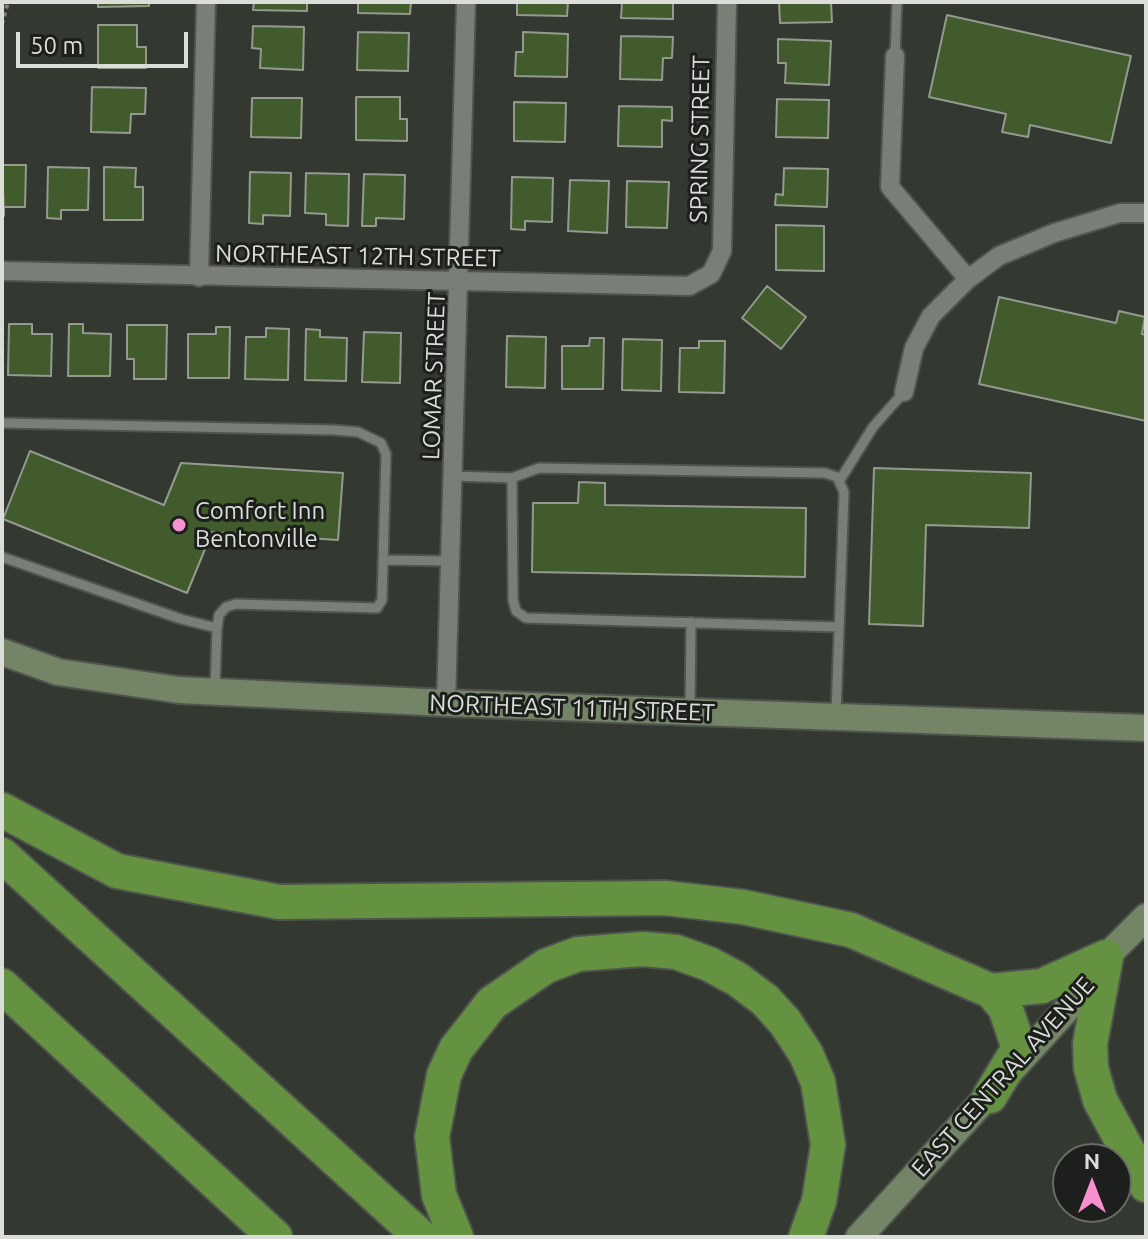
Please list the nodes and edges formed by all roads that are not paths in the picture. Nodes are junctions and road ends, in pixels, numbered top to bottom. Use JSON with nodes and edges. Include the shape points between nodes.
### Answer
{"nodes":[{"id":1,"x":206,"y":2,"type":"edge"},
{"id":2,"x":466,"y":2,"type":"edge"},
{"id":3,"x":727,"y":2,"type":"edge"},
{"id":4,"x":897,"y":2,"type":"edge"},
{"id":5,"x":895,"y":56,"type":"joint"},
{"id":6,"x":1146,"y":213,"type":"edge"},
{"id":7,"x":2,"y":271,"type":"edge"},
{"id":8,"x":711,"y":274,"type":"joint"},
{"id":9,"x":199,"y":277,"type":"junction"},
{"id":10,"x":968,"y":279,"type":"junction"},
{"id":11,"x":461,"y":281,"type":"junction"},
{"id":12,"x":904,"y":392,"type":"joint"},
{"id":13,"x":2,"y":423,"type":"edge"},
{"id":14,"x":454,"y":476,"type":"junction"},
{"id":15,"x":512,"y":478,"type":"junction"},
{"id":16,"x":840,"y":480,"type":"junction"},
{"id":17,"x":2,"y":557,"type":"edge"},
{"id":18,"x":383,"y":560,"type":"junction"},
{"id":19,"x":451,"y":561,"type":"junction"},
{"id":20,"x":691,"y":622,"type":"junction"},
{"id":21,"x":839,"y":627,"type":"junction"},
{"id":22,"x":217,"y":628,"type":"junction"},
{"id":23,"x":2,"y":652,"type":"edge"},
{"id":24,"x":215,"y":692,"type":"junction"},
{"id":25,"x":446,"y":703,"type":"junction"},
{"id":26,"x":690,"y":713,"type":"junction"},
{"id":27,"x":836,"y":716,"type":"junction"},
{"id":28,"x":1146,"y":728,"type":"edge"},
{"id":29,"x":2,"y":810,"type":"edge"},
{"id":30,"x":2,"y":855,"type":"edge"},
{"id":31,"x":1146,"y":917,"type":"edge"},
{"id":32,"x":1106,"y":957,"type":"junction"},
{"id":33,"x":2,"y":986,"type":"edge"},
{"id":34,"x":991,"y":991,"type":"junction"},
{"id":35,"x":990,"y":1096,"type":"junction"},
{"id":36,"x":1146,"y":1185,"type":"edge"},
{"id":37,"x":275,"y":1237,"type":"edge"},
{"id":38,"x":421,"y":1237,"type":"edge"},
{"id":39,"x":456,"y":1237,"type":"edge"},
{"id":40,"x":806,"y":1237,"type":"edge"},
{"id":41,"x":859,"y":1237,"type":"edge"}],
"edges":[{"from":1,"to":9,"type":"street"},
{"from":2,"to":11,"type":"street","name":"LOMAR STREET"},
{"from":3,"to":8,"type":"street","name":"SPRING STREET","via":[[722,251]]},
{"from":4,"to":5,"type":"lane"},
{"from":5,"to":10,"type":"street","via":[[890,187]]},
{"from":6,"to":10,"type":"street","via":[[1120,213],[1054,233],[999,256]]},
{"from":7,"to":9,"type":"street","name":"NORTHEAST 12TH STREET"},
{"from":8,"to":11,"type":"street","name":"NORTHEAST 12TH STREET","via":[[689,286]]},
{"from":9,"to":11,"type":"street","name":"NORTHEAST 12TH STREET"},
{"from":10,"to":12,"type":"street","via":[[931,316],[914,348]]},
{"from":11,"to":14,"type":"street","name":"LOMAR STREET"},
{"from":12,"to":16,"type":"lane","via":[[873,427]]},
{"from":13,"to":18,"type":"lane","via":[[334,430],[372,436],[386,454]]},
{"from":14,"to":15,"type":"lane"},
{"from":14,"to":19,"type":"street","name":"LOMAR STREET"},
{"from":15,"to":16,"type":"lane","via":[[539,468],[825,473]]},
{"from":15,"to":20,"type":"lane","via":[[516,611],[526,618]]},
{"from":16,"to":21,"type":"lane","via":[[844,492]]},
{"from":17,"to":22,"type":"lane"},
{"from":18,"to":19,"type":"lane"},
{"from":18,"to":22,"type":"lane","via":[[377,608],[236,604],[219,615]]},
{"from":19,"to":25,"type":"street","name":"LOMAR STREET"},
{"from":20,"to":21,"type":"lane"},
{"from":20,"to":26,"type":"lane"},
{"from":21,"to":27,"type":"lane"},
{"from":22,"to":24,"type":"lane"},
{"from":23,"to":24,"type":"street","name":"NORTHEAST 11TH STREET","via":[[58,672]]},
{"from":24,"to":25,"type":"street","name":"NORTHEAST 11TH STREET"},
{"from":25,"to":26,"type":"street","name":"NORTHEAST 11TH STREET"},
{"from":26,"to":27,"type":"street","name":"NORTHEAST 11TH STREET"},
{"from":27,"to":28,"type":"street","name":"NORTHEAST 11TH STREET"},
{"from":29,"to":34,"type":"highway","via":[[117,871],[279,902],[665,898],[743,907],[851,930]]},
{"from":30,"to":38,"type":"highway"},
{"from":31,"to":32,"type":"street","name":"EAST CENTRAL AVENUE"},
{"from":32,"to":34,"type":"highway","via":[[1042,986]]},
{"from":32,"to":35,"type":"street","name":"EAST CENTRAL AVENUE","via":[[1089,985]]},
{"from":32,"to":36,"type":"highway","via":[[1090,1044],[1091,1068],[1100,1100]]},
{"from":33,"to":37,"type":"highway"},
{"from":34,"to":35,"type":"highway","via":[[1005,1007],[1019,1048]]},
{"from":35,"to":41,"type":"street","name":"EAST CENTRAL AVENUE"},
{"from":39,"to":40,"type":"highway","via":[[439,1195],[432,1137],[444,1075],[465,1036],[492,1003],[546,966],[578,954],[643,949],[676,952],[737,979],[785,1022],[806,1054],[821,1097],[828,1145],[819,1201]]}]}
